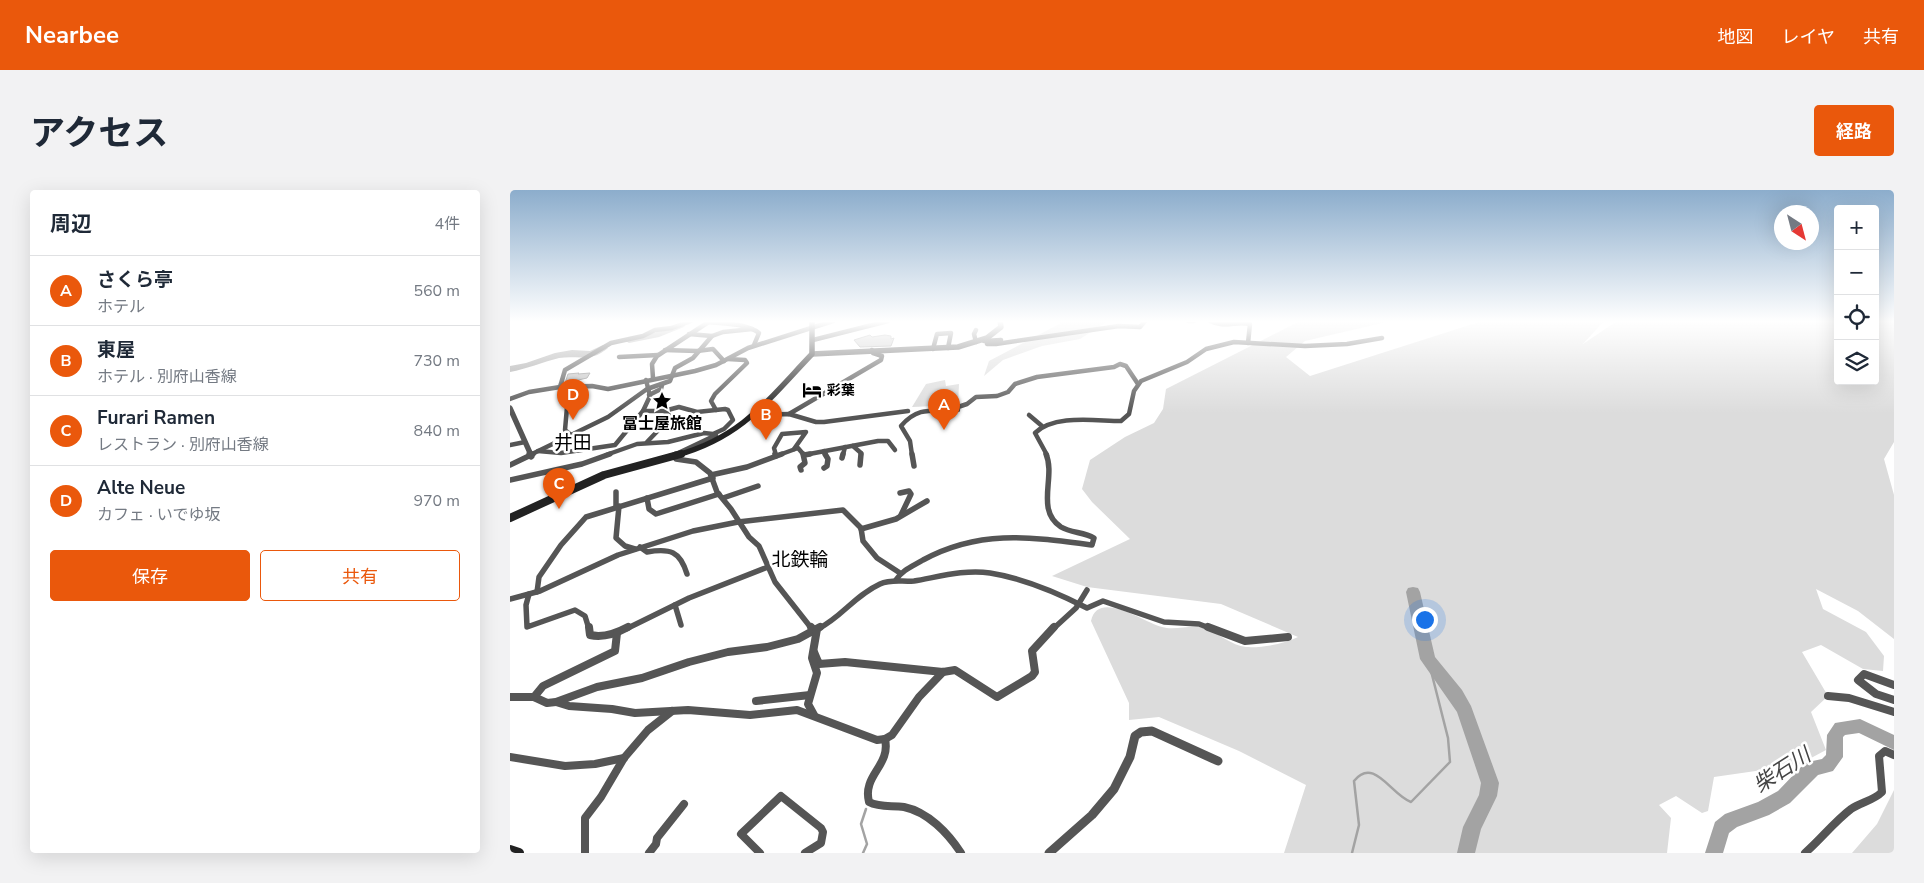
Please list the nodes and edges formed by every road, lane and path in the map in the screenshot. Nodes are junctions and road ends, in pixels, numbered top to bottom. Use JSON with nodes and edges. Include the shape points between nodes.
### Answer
{"nodes":[{"id":1,"x":594,"y":352,"type":"edge"},
{"id":2,"x":662,"y":352,"type":"edge"},
{"id":3,"x":699,"y":352,"type":"edge"},
{"id":4,"x":716,"y":352,"type":"edge"},
{"id":5,"x":741,"y":352,"type":"edge"},
{"id":6,"x":843,"y":352,"type":"edge"},
{"id":7,"x":873,"y":352,"type":"edge"},
{"id":8,"x":1202,"y":352,"type":"edge"},
{"id":9,"x":812,"y":354,"type":"joint"},
{"id":10,"x":658,"y":355,"type":"junction"},
{"id":11,"x":619,"y":357,"type":"dead end"},
{"id":12,"x":726,"y":360,"type":"junction"},
{"id":13,"x":671,"y":375,"type":"junction"},
{"id":14,"x":653,"y":378,"type":"junction"},
{"id":15,"x":646,"y":380,"type":"junction"},
{"id":16,"x":1138,"y":384,"type":"junction"},
{"id":17,"x":560,"y":387,"type":"junction"},
{"id":18,"x":648,"y":392,"type":"junction"},
{"id":19,"x":510,"y":399,"type":"edge"},
{"id":20,"x":972,"y":400,"type":"junction"},
{"id":21,"x":510,"y":408,"type":"edge"},
{"id":22,"x":955,"y":408,"type":"dead end"},
{"id":23,"x":716,"y":410,"type":"junction"},
{"id":24,"x":644,"y":411,"type":"junction"},
{"id":25,"x":664,"y":411,"type":"junction"},
{"id":26,"x":908,"y":411,"type":"dead end"},
{"id":27,"x":789,"y":414,"type":"junction"},
{"id":28,"x":752,"y":415,"type":"junction"},
{"id":29,"x":1029,"y":415,"type":"dead end"},
{"id":30,"x":1042,"y":426,"type":"junction"},
{"id":31,"x":724,"y":429,"type":"junction"},
{"id":32,"x":571,"y":435,"type":"junction"},
{"id":33,"x":526,"y":442,"type":"junction"},
{"id":34,"x":647,"y":442,"type":"junction"},
{"id":35,"x":854,"y":444,"type":"junction"},
{"id":36,"x":510,"y":445,"type":"edge"},
{"id":37,"x":845,"y":447,"type":"junction"},
{"id":38,"x":794,"y":449,"type":"junction"},
{"id":39,"x":895,"y":450,"type":"dead end"},
{"id":40,"x":538,"y":451,"type":"junction"},
{"id":41,"x":824,"y":451,"type":"junction"},
{"id":42,"x":674,"y":455,"type":"junction"},
{"id":43,"x":804,"y":455,"type":"junction"},
{"id":44,"x":531,"y":456,"type":"junction"},
{"id":45,"x":776,"y":456,"type":"junction"},
{"id":46,"x":842,"y":458,"type":"dead end"},
{"id":47,"x":510,"y":465,"type":"edge"},
{"id":48,"x":860,"y":465,"type":"dead end"},
{"id":49,"x":914,"y":466,"type":"dead end"},
{"id":50,"x":824,"y":468,"type":"dead end"},
{"id":51,"x":801,"y":470,"type":"dead end"},
{"id":52,"x":712,"y":477,"type":"junction"},
{"id":53,"x":510,"y":480,"type":"edge"},
{"id":54,"x":758,"y":486,"type":"dead end"},
{"id":55,"x":616,"y":492,"type":"dead end"},
{"id":56,"x":900,"y":493,"type":"dead end"},
{"id":57,"x":721,"y":496,"type":"junction"},
{"id":58,"x":647,"y":498,"type":"junction"},
{"id":59,"x":927,"y":501,"type":"dead end"},
{"id":60,"x":617,"y":507,"type":"junction"},
{"id":61,"x":901,"y":515,"type":"junction"},
{"id":62,"x":510,"y":518,"type":"edge"},
{"id":63,"x":738,"y":522,"type":"junction"},
{"id":64,"x":861,"y":529,"type":"junction"},
{"id":65,"x":637,"y":548,"type":"junction"},
{"id":66,"x":768,"y":567,"type":"junction"},
{"id":67,"x":687,"y":574,"type":"dead end"},
{"id":68,"x":898,"y":576,"type":"junction"},
{"id":69,"x":1087,"y":590,"type":"dead end"},
{"id":70,"x":537,"y":592,"type":"junction"},
{"id":71,"x":529,"y":594,"type":"junction"},
{"id":72,"x":510,"y":599,"type":"edge"},
{"id":73,"x":1080,"y":604,"type":"junction"},
{"id":74,"x":675,"y":605,"type":"junction"},
{"id":75,"x":681,"y":625,"type":"dead end"},
{"id":76,"x":816,"y":630,"type":"junction"},
{"id":77,"x":617,"y":633,"type":"junction"},
{"id":78,"x":1288,"y":637,"type":"dead end"},
{"id":79,"x":814,"y":652,"type":"junction"},
{"id":80,"x":943,"y":672,"type":"junction"},
{"id":81,"x":1882,"y":676,"type":"dead end"},
{"id":82,"x":1894,"y":685,"type":"edge"},
{"id":83,"x":810,"y":695,"type":"junction"},
{"id":84,"x":1828,"y":696,"type":"dead end"},
{"id":85,"x":534,"y":697,"type":"junction"},
{"id":86,"x":512,"y":699,"type":"edge"},
{"id":87,"x":1894,"y":700,"type":"edge"},
{"id":88,"x":756,"y":701,"type":"dead end"},
{"id":89,"x":556,"y":702,"type":"junction"},
{"id":90,"x":672,"y":711,"type":"junction"},
{"id":91,"x":1894,"y":712,"type":"edge"},
{"id":92,"x":814,"y":715,"type":"junction"},
{"id":93,"x":885,"y":739,"type":"junction"},
{"id":94,"x":1894,"y":755,"type":"edge"},
{"id":95,"x":510,"y":757,"type":"edge"},
{"id":96,"x":624,"y":758,"type":"junction"},
{"id":97,"x":1218,"y":761,"type":"dead end"},
{"id":98,"x":684,"y":804,"type":"dead end"},
{"id":99,"x":510,"y":850,"type":"edge"},
{"id":100,"x":518,"y":853,"type":"edge"},
{"id":101,"x":585,"y":853,"type":"edge"},
{"id":102,"x":649,"y":853,"type":"edge"},
{"id":103,"x":760,"y":853,"type":"edge"},
{"id":104,"x":805,"y":853,"type":"edge"},
{"id":105,"x":961,"y":853,"type":"edge"},
{"id":106,"x":1049,"y":853,"type":"edge"},
{"id":107,"x":1804,"y":853,"type":"edge"}],
"edges":[{"from":1,"to":17,"type":"street","via":[[565,370]]},
{"from":2,"to":10,"type":"street"},
{"from":3,"to":13,"type":"street","via":[[675,368]]},
{"from":4,"to":12,"type":"street"},
{"from":5,"to":12,"type":"street"},
{"from":6,"to":9,"type":"street"},
{"from":7,"to":27,"type":"street","via":[[882,356],[881,360]]},
{"from":8,"to":16,"type":"street","via":[[1188,362]]},
{"from":9,"to":28,"type":"main road"},
{"from":10,"to":11,"type":"street"},
{"from":10,"to":14,"type":"street","via":[[652,364]]},
{"from":12,"to":13,"type":"street"},
{"from":12,"to":23,"type":"street","via":[[745,360],[747,363],[715,394],[711,401]]},
{"from":13,"to":14,"type":"street"},
{"from":13,"to":18,"type":"street","via":[[662,389]]},
{"from":14,"to":15,"type":"street"},
{"from":15,"to":17,"type":"street","via":[[608,389]]},
{"from":15,"to":18,"type":"street"},
{"from":16,"to":20,"type":"street","via":[[1126,366],[1120,364],[1038,377],[1015,384],[1008,392],[997,396]]},
{"from":16,"to":30,"type":"street","via":[[1129,414],[1121,422],[1059,422]]},
{"from":17,"to":19,"type":"street"},
{"from":17,"to":32,"type":"street","via":[[567,407],[565,430]]},
{"from":18,"to":24,"type":"street"},
{"from":18,"to":32,"type":"street"},
{"from":20,"to":22,"type":"street"},
{"from":20,"to":49,"type":"street","via":[[962,409],[926,409],[905,420],[901,426],[910,441]]},
{"from":21,"to":33,"type":"street"},
{"from":23,"to":25,"type":"street","via":[[697,412],[678,406]]},
{"from":23,"to":31,"type":"street","via":[[728,410],[732,416],[733,420]]},
{"from":24,"to":25,"type":"street"},
{"from":24,"to":40,"type":"street","via":[[615,445],[561,453]]},
{"from":25,"to":34,"type":"street","via":[[671,417]]},
{"from":26,"to":27,"type":"street","via":[[824,422]]},
{"from":27,"to":28,"type":"street"},
{"from":28,"to":42,"type":"main road","via":[[715,442]]},
{"from":29,"to":30,"type":"street"},
{"from":30,"to":68,"type":"street","via":[[1035,433],[1049,461],[1047,502],[1052,519],[1060,527],[1090,534],[1094,538],[1092,545],[1036,538],[987,538],[942,550]]},
{"from":31,"to":34,"type":"street","via":[[676,441]]},
{"from":31,"to":42,"type":"street"},
{"from":32,"to":40,"type":"street"},
{"from":33,"to":36,"type":"street"},
{"from":33,"to":44,"type":"street"},
{"from":34,"to":53,"type":"street","via":[[582,464]]},
{"from":35,"to":37,"type":"street"},
{"from":35,"to":39,"type":"street","via":[[888,441]]},
{"from":35,"to":48,"type":"street","via":[[860,453]]},
{"from":37,"to":41,"type":"street"},
{"from":37,"to":46,"type":"street"},
{"from":38,"to":43,"type":"street","via":[[798,448]]},
{"from":38,"to":45,"type":"street"},
{"from":38,"to":45,"type":"street","via":[[806,432],[782,434],[774,448]]},
{"from":40,"to":44,"type":"street"},
{"from":41,"to":43,"type":"street"},
{"from":41,"to":50,"type":"street","via":[[828,459]]},
{"from":42,"to":52,"type":"street","via":[[676,459],[696,462]]},
{"from":42,"to":62,"type":"main road","via":[[604,475]]},
{"from":43,"to":51,"type":"street","via":[[805,463]]},
{"from":44,"to":47,"type":"street"},
{"from":45,"to":52,"type":"street"},
{"from":52,"to":57,"type":"street"},
{"from":52,"to":58,"type":"street"},
{"from":54,"to":57,"type":"street"},
{"from":55,"to":60,"type":"street"},
{"from":56,"to":61,"type":"street","via":[[909,491],[911,494]]},
{"from":57,"to":58,"type":"street","via":[[656,514],[649,509]]},
{"from":57,"to":63,"type":"street"},
{"from":58,"to":60,"type":"street"},
{"from":59,"to":61,"type":"street"},
{"from":60,"to":65,"type":"street","via":[[616,540],[621,545]]},
{"from":60,"to":70,"type":"street","via":[[586,518],[561,545],[539,577]]},
{"from":61,"to":64,"type":"street"},
{"from":63,"to":64,"type":"street","via":[[843,510]]},
{"from":63,"to":65,"type":"street","via":[[693,531]]},
{"from":63,"to":66,"type":"street","via":[[759,546]]},
{"from":64,"to":68,"type":"street","via":[[863,540],[877,558]]},
{"from":65,"to":67,"type":"street","via":[[647,552],[662,548],[673,552],[685,565]]},
{"from":65,"to":70,"type":"street"},
{"from":66,"to":74,"type":"street"},
{"from":66,"to":76,"type":"street","via":[[775,582]]},
{"from":68,"to":73,"type":"street","via":[[911,581],[951,574],[989,573],[1057,592]]},
{"from":68,"to":76,"type":"street","via":[[854,598],[831,622]]},
{"from":69,"to":73,"type":"street"},
{"from":70,"to":71,"type":"street"},
{"from":71,"to":72,"type":"street"},
{"from":71,"to":77,"type":"street","via":[[527,627],[575,610],[587,617],[590,636]]},
{"from":73,"to":78,"type":"street","via":[[1087,608],[1103,601],[1164,622],[1200,624],[1245,641]]},
{"from":73,"to":80,"type":"street","via":[[1032,651],[1035,672],[1032,676],[999,696],[992,695],[957,670]]},
{"from":74,"to":75,"type":"street"},
{"from":74,"to":77,"type":"street"},
{"from":76,"to":79,"type":"street"},
{"from":76,"to":89,"type":"street","via":[[767,648],[728,652],[642,678],[597,687]]},
{"from":77,"to":85,"type":"street","via":[[615,651],[544,686]]},
{"from":79,"to":80,"type":"street","via":[[819,664],[846,662]]},
{"from":79,"to":83,"type":"street","via":[[812,658],[817,673]]},
{"from":80,"to":93,"type":"street","via":[[919,697],[892,735]]},
{"from":81,"to":82,"type":"street"},
{"from":82,"to":87,"type":"street","via":[[1864,674],[1858,680],[1876,694]]},
{"from":83,"to":88,"type":"street"},
{"from":83,"to":92,"type":"street","via":[[808,707]]},
{"from":84,"to":91,"type":"street","via":[[1850,698]]},
{"from":85,"to":86,"type":"street"},
{"from":85,"to":89,"type":"street"},
{"from":89,"to":90,"type":"street","via":[[635,713]]},
{"from":90,"to":92,"type":"street","via":[[750,715],[797,710]]},
{"from":90,"to":96,"type":"street","via":[[648,730]]},
{"from":92,"to":93,"type":"street","via":[[877,740]]},
{"from":93,"to":105,"type":"street","via":[[887,750],[869,785],[869,802],[879,807],[912,808],[948,836]]},
{"from":94,"to":107,"type":"street","via":[[1885,751],[1879,756],[1882,792],[1834,822],[1823,837]]},
{"from":95,"to":96,"type":"street","via":[[546,764],[580,765]]},
{"from":96,"to":101,"type":"street","via":[[585,818]]},
{"from":97,"to":106,"type":"street","via":[[1152,731],[1141,732],[1135,736],[1125,772],[1112,796]]},
{"from":98,"to":102,"type":"street"},
{"from":99,"to":100,"type":"main road"},
{"from":103,"to":104,"type":"street","via":[[741,834],[782,796],[823,832],[821,843]]}]}
